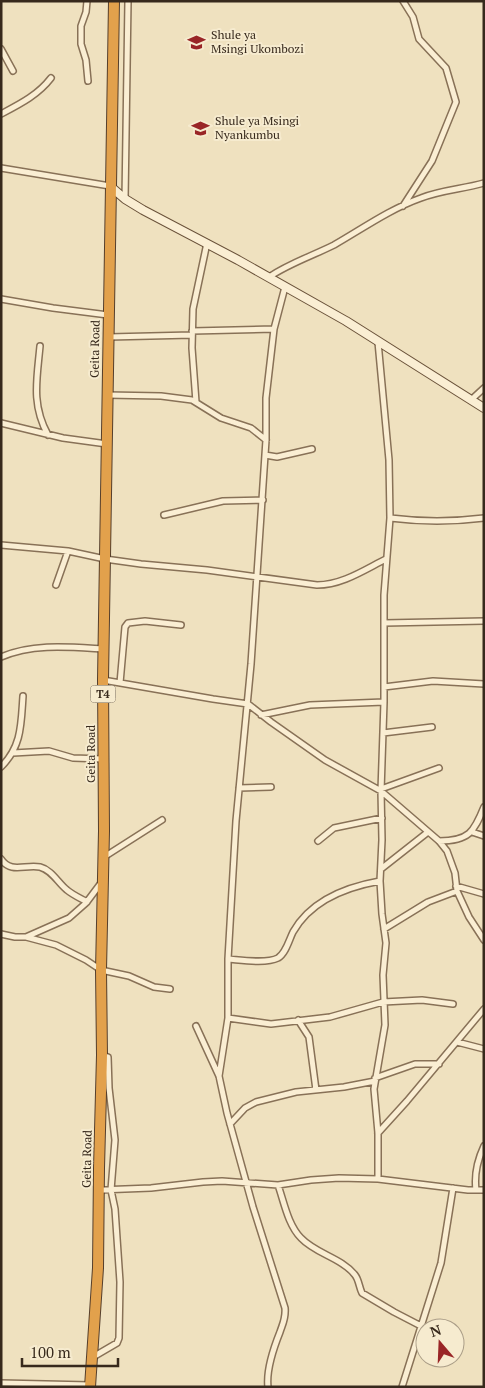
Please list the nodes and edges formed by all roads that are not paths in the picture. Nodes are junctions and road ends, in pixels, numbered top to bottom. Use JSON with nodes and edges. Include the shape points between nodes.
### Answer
{"nodes":[{"id":1,"x":87,"y":1,"type":"edge"},
{"id":2,"x":114,"y":1,"type":"edge"},
{"id":3,"x":128,"y":1,"type":"edge"},
{"id":4,"x":403,"y":1,"type":"edge"},
{"id":5,"x":1,"y":49,"type":"edge"},
{"id":6,"x":13,"y":71,"type":"dead end"},
{"id":7,"x":51,"y":78,"type":"dead end"},
{"id":8,"x":88,"y":81,"type":"dead end"},
{"id":9,"x":1,"y":114,"type":"edge"},
{"id":10,"x":1,"y":168,"type":"edge"},
{"id":11,"x":484,"y":183,"type":"edge"},
{"id":12,"x":110,"y":186,"type":"junction"},
{"id":13,"x":125,"y":199,"type":"junction"},
{"id":14,"x":403,"y":206,"type":"junction"},
{"id":15,"x":207,"y":243,"type":"junction"},
{"id":16,"x":270,"y":278,"type":"junction"},
{"id":17,"x":285,"y":287,"type":"junction"},
{"id":18,"x":1,"y":299,"type":"edge"},
{"id":19,"x":108,"y":315,"type":"junction"},
{"id":20,"x":274,"y":329,"type":"junction"},
{"id":21,"x":192,"y":333,"type":"junction"},
{"id":22,"x":108,"y":337,"type":"junction"},
{"id":23,"x":378,"y":342,"type":"junction"},
{"id":24,"x":40,"y":346,"type":"dead end"},
{"id":25,"x":484,"y":388,"type":"edge"},
{"id":26,"x":107,"y":395,"type":"junction"},
{"id":27,"x":471,"y":400,"type":"junction"},
{"id":28,"x":196,"y":402,"type":"junction"},
{"id":29,"x":484,"y":408,"type":"edge"},
{"id":30,"x":1,"y":423,"type":"edge"},
{"id":31,"x":48,"y":435,"type":"junction"},
{"id":32,"x":266,"y":440,"type":"junction"},
{"id":33,"x":107,"y":444,"type":"junction"},
{"id":34,"x":312,"y":450,"type":"dead end"},
{"id":35,"x":265,"y":455,"type":"junction"},
{"id":36,"x":262,"y":500,"type":"junction"},
{"id":37,"x":164,"y":515,"type":"dead end"},
{"id":38,"x":390,"y":518,"type":"junction"},
{"id":39,"x":484,"y":518,"type":"edge"},
{"id":40,"x":1,"y":545,"type":"edge"},
{"id":41,"x":68,"y":551,"type":"junction"},
{"id":42,"x":105,"y":559,"type":"junction"},
{"id":43,"x":386,"y":560,"type":"junction"},
{"id":44,"x":257,"y":577,"type":"junction"},
{"id":45,"x":56,"y":585,"type":"dead end"},
{"id":46,"x":484,"y":622,"type":"edge"},
{"id":47,"x":384,"y":623,"type":"junction"},
{"id":48,"x":181,"y":625,"type":"dead end"},
{"id":49,"x":104,"y":649,"type":"junction"},
{"id":50,"x":1,"y":657,"type":"edge"},
{"id":51,"x":103,"y":680,"type":"junction"},
{"id":52,"x":120,"y":683,"type":"junction"},
{"id":53,"x":484,"y":684,"type":"edge"},
{"id":54,"x":384,"y":686,"type":"junction"},
{"id":55,"x":23,"y":696,"type":"dead end"},
{"id":56,"x":384,"y":702,"type":"junction"},
{"id":57,"x":248,"y":704,"type":"junction"},
{"id":58,"x":261,"y":715,"type":"junction"},
{"id":59,"x":432,"y":727,"type":"dead end"},
{"id":60,"x":384,"y":733,"type":"junction"},
{"id":61,"x":13,"y":753,"type":"junction"},
{"id":62,"x":103,"y":759,"type":"junction"},
{"id":63,"x":1,"y":767,"type":"edge"},
{"id":64,"x":439,"y":768,"type":"dead end"},
{"id":65,"x":271,"y":786,"type":"dead end"},
{"id":66,"x":239,"y":788,"type":"junction"},
{"id":67,"x":381,"y":790,"type":"junction"},
{"id":68,"x":484,"y":807,"type":"edge"},
{"id":69,"x":382,"y":818,"type":"junction"},
{"id":70,"x":162,"y":820,"type":"dead end"},
{"id":71,"x":428,"y":832,"type":"junction"},
{"id":72,"x":472,"y":832,"type":"junction"},
{"id":73,"x":484,"y":836,"type":"edge"},
{"id":74,"x":318,"y":841,"type":"dead end"},
{"id":75,"x":439,"y":841,"type":"junction"},
{"id":76,"x":104,"y":858,"type":"junction"},
{"id":77,"x":1,"y":859,"type":"edge"},
{"id":78,"x":381,"y":869,"type":"junction"},
{"id":79,"x":104,"y":879,"type":"junction"},
{"id":80,"x":380,"y":882,"type":"junction"},
{"id":81,"x":456,"y":888,"type":"junction"},
{"id":82,"x":484,"y":894,"type":"edge"},
{"id":83,"x":87,"y":902,"type":"junction"},
{"id":84,"x":384,"y":929,"type":"junction"},
{"id":85,"x":1,"y":934,"type":"edge"},
{"id":86,"x":482,"y":934,"type":"edge"},
{"id":87,"x":26,"y":936,"type":"junction"},
{"id":88,"x":484,"y":940,"type":"edge"},
{"id":89,"x":228,"y":959,"type":"junction"},
{"id":90,"x":101,"y":970,"type":"junction"},
{"id":91,"x":170,"y":989,"type":"dead end"},
{"id":92,"x":383,"y":1002,"type":"junction"},
{"id":93,"x":453,"y":1004,"type":"dead end"},
{"id":94,"x":484,"y":1009,"type":"edge"},
{"id":95,"x":228,"y":1018,"type":"junction"},
{"id":96,"x":298,"y":1020,"type":"junction"},
{"id":97,"x":196,"y":1026,"type":"dead end"},
{"id":98,"x":457,"y":1042,"type":"junction"},
{"id":99,"x":484,"y":1049,"type":"edge"},
{"id":100,"x":102,"y":1054,"type":"junction"},
{"id":101,"x":439,"y":1064,"type":"junction"},
{"id":102,"x":219,"y":1076,"type":"junction"},
{"id":103,"x":375,"y":1079,"type":"junction"},
{"id":104,"x":316,"y":1090,"type":"junction"},
{"id":105,"x":230,"y":1124,"type":"junction"},
{"id":106,"x":378,"y":1133,"type":"junction"},
{"id":107,"x":484,"y":1146,"type":"edge"},
{"id":108,"x":378,"y":1179,"type":"junction"},
{"id":109,"x":247,"y":1183,"type":"junction"},
{"id":110,"x":278,"y":1186,"type":"junction"},
{"id":111,"x":453,"y":1188,"type":"junction"},
{"id":112,"x":99,"y":1190,"type":"junction"},
{"id":113,"x":111,"y":1190,"type":"junction"},
{"id":114,"x":481,"y":1191,"type":"edge"},
{"id":115,"x":423,"y":1318,"type":"edge"},
{"id":116,"x":415,"y":1323,"type":"edge"},
{"id":117,"x":415,"y":1343,"type":"edge"},
{"id":118,"x":93,"y":1358,"type":"junction"},
{"id":119,"x":1,"y":1383,"type":"edge"},
{"id":120,"x":90,"y":1386,"type":"edge"},
{"id":121,"x":268,"y":1387,"type":"edge"},
{"id":122,"x":402,"y":1387,"type":"edge"}],
"edges":[{"from":1,"to":8,"type":"street","via":[[81,44]]},
{"from":2,"to":12,"type":"highway","name":"Geita Road","number":"T4"},
{"from":3,"to":13,"type":"street"},
{"from":4,"to":14,"type":"street","via":[[413,17],[419,39],[446,68],[456,102],[432,161]]},
{"from":5,"to":6,"type":"street"},
{"from":7,"to":9,"type":"street","via":[[35,95]]},
{"from":10,"to":12,"type":"street"},
{"from":11,"to":14,"type":"street","via":[[422,197]]},
{"from":12,"to":13,"type":"main road"},
{"from":12,"to":19,"type":"highway","name":"Geita Road","number":"T4"},
{"from":13,"to":15,"type":"main road"},
{"from":14,"to":16,"type":"street","via":[[332,246],[284,267]]},
{"from":15,"to":16,"type":"main road"},
{"from":15,"to":21,"type":"street","via":[[193,309]]},
{"from":16,"to":17,"type":"main road"},
{"from":17,"to":20,"type":"street"},
{"from":17,"to":23,"type":"main road"},
{"from":18,"to":19,"type":"street"},
{"from":19,"to":22,"type":"highway","name":"Geita Road","number":"T4"},
{"from":20,"to":21,"type":"street"},
{"from":20,"to":32,"type":"street","via":[[266,398]]},
{"from":21,"to":22,"type":"street"},
{"from":21,"to":28,"type":"street"},
{"from":22,"to":26,"type":"highway","name":"Geita Road","number":"T4"},
{"from":23,"to":27,"type":"main road"},
{"from":23,"to":38,"type":"street","via":[[389,460]]},
{"from":24,"to":31,"type":"street","via":[[35,395],[40,420]]},
{"from":25,"to":27,"type":"street"},
{"from":26,"to":28,"type":"street","via":[[173,397]]},
{"from":26,"to":33,"type":"highway","name":"Geita Road","number":"T4"},
{"from":27,"to":29,"type":"main road"},
{"from":28,"to":32,"type":"street","via":[[221,418],[251,428]]},
{"from":30,"to":31,"type":"street"},
{"from":31,"to":33,"type":"street"},
{"from":32,"to":35,"type":"street"},
{"from":33,"to":42,"type":"highway","name":"Geita Road","number":"T4"},
{"from":34,"to":35,"type":"street","via":[[277,457]]},
{"from":35,"to":36,"type":"street"},
{"from":36,"to":37,"type":"street","via":[[223,501]]},
{"from":36,"to":44,"type":"street"},
{"from":38,"to":39,"type":"street","via":[[430,522]]},
{"from":38,"to":43,"type":"street"},
{"from":40,"to":41,"type":"street"},
{"from":41,"to":42,"type":"street"},
{"from":41,"to":45,"type":"street"},
{"from":42,"to":44,"type":"street"},
{"from":42,"to":49,"type":"highway","name":"Geita Road","number":"T4"},
{"from":43,"to":44,"type":"street","via":[[328,585]]},
{"from":43,"to":47,"type":"street"},
{"from":44,"to":57,"type":"street"},
{"from":46,"to":47,"type":"street"},
{"from":47,"to":54,"type":"street"},
{"from":48,"to":52,"type":"street","via":[[145,621],[128,623],[124,627]]},
{"from":49,"to":50,"type":"street","via":[[33,647]]},
{"from":49,"to":51,"type":"highway","name":"Geita Road","number":"T4"},
{"from":51,"to":52,"type":"street"},
{"from":51,"to":62,"type":"highway","name":"Geita Road","number":"T4"},
{"from":52,"to":57,"type":"street"},
{"from":53,"to":54,"type":"street","via":[[433,681]]},
{"from":54,"to":56,"type":"street"},
{"from":55,"to":61,"type":"street","via":[[19,739]]},
{"from":56,"to":58,"type":"street","via":[[310,705]]},
{"from":56,"to":60,"type":"street"},
{"from":57,"to":58,"type":"street"},
{"from":57,"to":66,"type":"street"},
{"from":58,"to":67,"type":"street","via":[[325,760]]},
{"from":59,"to":60,"type":"street"},
{"from":60,"to":67,"type":"street"},
{"from":61,"to":62,"type":"street","via":[[49,751],[74,758]]},
{"from":61,"to":63,"type":"street"},
{"from":62,"to":76,"type":"highway","name":"Geita Road","number":"T4"},
{"from":64,"to":67,"type":"street"},
{"from":65,"to":66,"type":"street"},
{"from":66,"to":89,"type":"street"},
{"from":67,"to":69,"type":"street"},
{"from":67,"to":71,"type":"street"},
{"from":68,"to":72,"type":"street"},
{"from":69,"to":74,"type":"street","via":[[334,828]]},
{"from":69,"to":78,"type":"street"},
{"from":70,"to":76,"type":"street"},
{"from":71,"to":75,"type":"street"},
{"from":71,"to":78,"type":"street"},
{"from":72,"to":73,"type":"street"},
{"from":72,"to":75,"type":"street","via":[[456,839]]},
{"from":75,"to":81,"type":"street","via":[[454,867]]},
{"from":76,"to":79,"type":"highway","name":"Geita Road","number":"T4"},
{"from":77,"to":83,"type":"street","via":[[10,868],[40,867],[47,870],[67,891]]},
{"from":78,"to":80,"type":"street"},
{"from":79,"to":83,"type":"street"},
{"from":79,"to":90,"type":"highway","name":"Geita Road","number":"T4"},
{"from":80,"to":84,"type":"street"},
{"from":80,"to":89,"type":"street","via":[[351,887],[323,900],[294,930],[278,958]]},
{"from":81,"to":82,"type":"street"},
{"from":81,"to":84,"type":"street"},
{"from":81,"to":86,"type":"street","via":[[469,917]]},
{"from":83,"to":87,"type":"street","via":[[69,918]]},
{"from":84,"to":92,"type":"street"},
{"from":85,"to":87,"type":"street"},
{"from":86,"to":88,"type":"street"},
{"from":87,"to":90,"type":"street","via":[[56,945]]},
{"from":89,"to":95,"type":"street"},
{"from":90,"to":91,"type":"street"},
{"from":90,"to":100,"type":"highway","name":"Geita Road","number":"T4"},
{"from":92,"to":93,"type":"street","via":[[422,1000]]},
{"from":92,"to":96,"type":"street","via":[[330,1017]]},
{"from":92,"to":103,"type":"street","via":[[384,1037]]},
{"from":94,"to":98,"type":"street"},
{"from":95,"to":96,"type":"street","via":[[271,1024]]},
{"from":95,"to":102,"type":"street"},
{"from":96,"to":104,"type":"street","via":[[309,1037]]},
{"from":97,"to":102,"type":"street"},
{"from":98,"to":99,"type":"street"},
{"from":98,"to":101,"type":"street"},
{"from":100,"to":112,"type":"highway","name":"Geita Road","number":"T4"},
{"from":100,"to":113,"type":"street","via":[[108,1057],[115,1140]]},
{"from":101,"to":103,"type":"street","via":[[415,1064]]},
{"from":101,"to":106,"type":"street"},
{"from":102,"to":105,"type":"street"},
{"from":103,"to":104,"type":"street"},
{"from":103,"to":106,"type":"street"},
{"from":104,"to":105,"type":"street","via":[[250,1104]]},
{"from":105,"to":109,"type":"street"},
{"from":106,"to":108,"type":"street"},
{"from":107,"to":114,"type":"street","via":[[475,1172]]},
{"from":108,"to":110,"type":"street","via":[[326,1178]]},
{"from":108,"to":111,"type":"street"},
{"from":109,"to":110,"type":"street"},
{"from":109,"to":113,"type":"street","via":[[203,1182]]},
{"from":109,"to":121,"type":"street","via":[[286,1316]]},
{"from":110,"to":116,"type":"street","via":[[300,1237],[353,1273],[362,1293]]},
{"from":111,"to":114,"type":"street"},
{"from":111,"to":115,"type":"street","via":[[441,1263]]},
{"from":112,"to":113,"type":"street"},
{"from":112,"to":118,"type":"highway","name":"Geita Road","number":"T4"},
{"from":113,"to":118,"type":"street","via":[[120,1282],[120,1338]]},
{"from":117,"to":122,"type":"street"},
{"from":118,"to":120,"type":"highway","name":"Geita Road","number":"T4"},
{"from":119,"to":120,"type":"street"}]}
